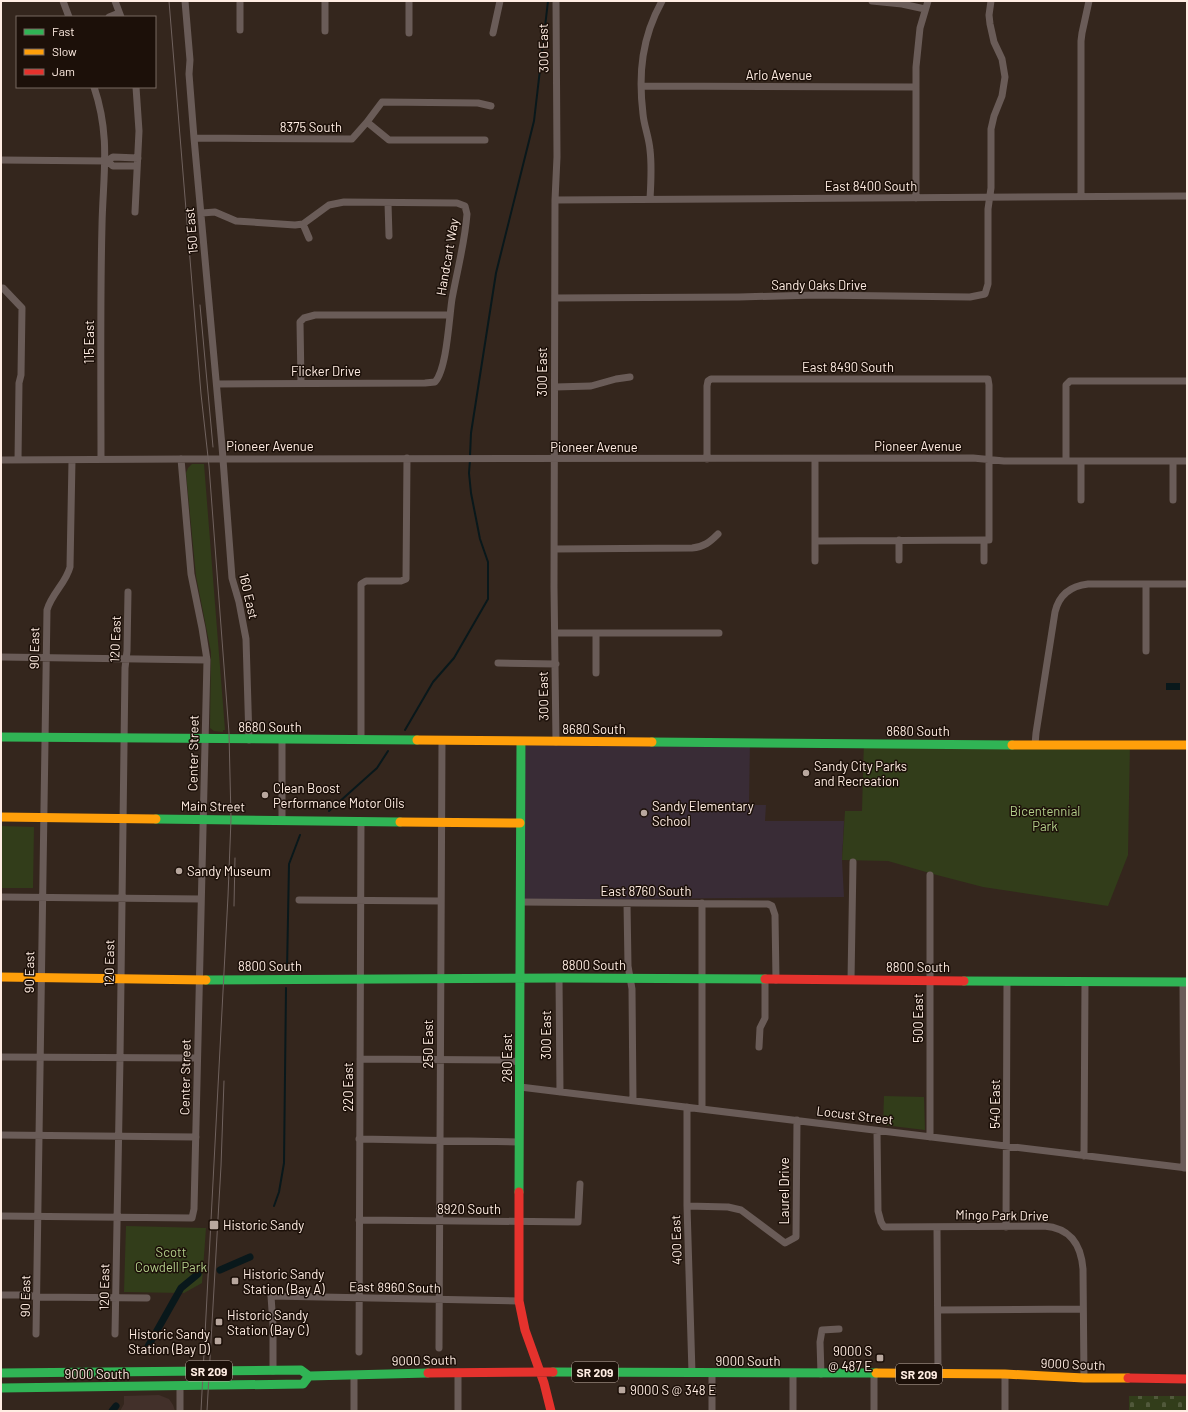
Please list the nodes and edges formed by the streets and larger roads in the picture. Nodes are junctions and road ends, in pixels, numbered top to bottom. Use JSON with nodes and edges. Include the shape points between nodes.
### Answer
{"nodes":[{"id":1,"x":63,"y":1,"type":"edge"},
{"id":2,"x":115,"y":1,"type":"edge"},
{"id":3,"x":185,"y":1,"type":"edge"},
{"id":4,"x":240,"y":1,"type":"edge"},
{"id":5,"x":325,"y":1,"type":"edge"},
{"id":6,"x":409,"y":1,"type":"edge"},
{"id":7,"x":500,"y":1,"type":"edge"},
{"id":8,"x":556,"y":1,"type":"edge"},
{"id":9,"x":662,"y":1,"type":"edge"},
{"id":10,"x":872,"y":1,"type":"edge"},
{"id":11,"x":928,"y":1,"type":"edge"},
{"id":12,"x":991,"y":1,"type":"edge"},
{"id":13,"x":1089,"y":1,"type":"edge"},
{"id":14,"x":925,"y":9,"type":"junction"},
{"id":15,"x":120,"y":15,"type":"edge"},
{"id":16,"x":69,"y":16,"type":"edge"},
{"id":17,"x":240,"y":30,"type":"dead end"},
{"id":18,"x":325,"y":31,"type":"dead end"},
{"id":19,"x":409,"y":33,"type":"dead end"},
{"id":20,"x":493,"y":33,"type":"dead end"},
{"id":21,"x":642,"y":86,"type":"junction"},
{"id":22,"x":916,"y":87,"type":"junction"},
{"id":23,"x":94,"y":88,"type":"edge"},
{"id":24,"x":136,"y":88,"type":"edge"},
{"id":25,"x":491,"y":106,"type":"dead end"},
{"id":26,"x":367,"y":122,"type":"junction"},
{"id":27,"x":194,"y":138,"type":"junction"},
{"id":28,"x":485,"y":140,"type":"dead end"},
{"id":29,"x":138,"y":158,"type":"junction"},
{"id":30,"x":1,"y":160,"type":"edge"},
{"id":31,"x":106,"y":161,"type":"junction"},
{"id":32,"x":137,"y":166,"type":"junction"},
{"id":33,"x":1082,"y":196,"type":"junction"},
{"id":34,"x":1187,"y":196,"type":"edge"},
{"id":35,"x":990,"y":197,"type":"junction"},
{"id":36,"x":916,"y":198,"type":"junction"},
{"id":37,"x":650,"y":199,"type":"junction"},
{"id":38,"x":555,"y":200,"type":"junction"},
{"id":39,"x":388,"y":203,"type":"junction"},
{"id":40,"x":135,"y":212,"type":"dead end"},
{"id":41,"x":202,"y":213,"type":"junction"},
{"id":42,"x":303,"y":224,"type":"junction"},
{"id":43,"x":388,"y":236,"type":"dead end"},
{"id":44,"x":309,"y":238,"type":"dead end"},
{"id":45,"x":2,"y":288,"type":"edge"},
{"id":46,"x":555,"y":298,"type":"junction"},
{"id":47,"x":450,"y":315,"type":"junction"},
{"id":48,"x":630,"y":377,"type":"dead end"},
{"id":49,"x":1187,"y":381,"type":"edge"},
{"id":50,"x":435,"y":382,"type":"joint"},
{"id":51,"x":301,"y":383,"type":"junction"},
{"id":52,"x":217,"y":384,"type":"junction"},
{"id":53,"x":555,"y":387,"type":"junction"},
{"id":54,"x":223,"y":458,"type":"junction"},
{"id":55,"x":407,"y":458,"type":"junction"},
{"id":56,"x":814,"y":458,"type":"junction"},
{"id":57,"x":101,"y":459,"type":"junction"},
{"id":58,"x":181,"y":459,"type":"junction"},
{"id":59,"x":554,"y":459,"type":"junction"},
{"id":60,"x":707,"y":459,"type":"junction"},
{"id":61,"x":1,"y":460,"type":"edge"},
{"id":62,"x":18,"y":460,"type":"junction"},
{"id":63,"x":72,"y":460,"type":"junction"},
{"id":64,"x":989,"y":460,"type":"junction"},
{"id":65,"x":1066,"y":461,"type":"junction"},
{"id":66,"x":1081,"y":461,"type":"junction"},
{"id":67,"x":1173,"y":461,"type":"junction"},
{"id":68,"x":1187,"y":461,"type":"edge"},
{"id":69,"x":1081,"y":500,"type":"dead end"},
{"id":70,"x":1173,"y":500,"type":"dead end"},
{"id":71,"x":718,"y":534,"type":"dead end"},
{"id":72,"x":899,"y":540,"type":"junction"},
{"id":73,"x":984,"y":540,"type":"junction"},
{"id":74,"x":816,"y":541,"type":"junction"},
{"id":75,"x":555,"y":549,"type":"junction"},
{"id":76,"x":899,"y":560,"type":"dead end"},
{"id":77,"x":815,"y":561,"type":"dead end"},
{"id":78,"x":984,"y":561,"type":"dead end"},
{"id":79,"x":1146,"y":584,"type":"junction"},
{"id":80,"x":1187,"y":584,"type":"edge"},
{"id":81,"x":128,"y":592,"type":"dead end"},
{"id":82,"x":555,"y":633,"type":"junction"},
{"id":83,"x":596,"y":633,"type":"junction"},
{"id":84,"x":719,"y":633,"type":"dead end"},
{"id":85,"x":1146,"y":651,"type":"dead end"},
{"id":86,"x":1,"y":657,"type":"edge"},
{"id":87,"x":46,"y":658,"type":"junction"},
{"id":88,"x":125,"y":659,"type":"junction"},
{"id":89,"x":207,"y":660,"type":"junction"},
{"id":90,"x":498,"y":663,"type":"dead end"},
{"id":91,"x":556,"y":664,"type":"junction"},
{"id":92,"x":596,"y":673,"type":"dead end"},
{"id":93,"x":1,"y":738,"type":"edge"},
{"id":94,"x":45,"y":738,"type":"junction"},
{"id":95,"x":124,"y":739,"type":"junction"},
{"id":96,"x":205,"y":739,"type":"junction"},
{"id":97,"x":249,"y":740,"type":"junction"},
{"id":98,"x":282,"y":740,"type":"junction"},
{"id":99,"x":361,"y":740,"type":"junction"},
{"id":100,"x":442,"y":741,"type":"junction"},
{"id":101,"x":521,"y":742,"type":"junction"},
{"id":102,"x":556,"y":742,"type":"junction"},
{"id":103,"x":1036,"y":745,"type":"junction"},
{"id":104,"x":1187,"y":745,"type":"edge"},
{"id":105,"x":1,"y":817,"type":"edge"},
{"id":106,"x":44,"y":818,"type":"junction"},
{"id":107,"x":123,"y":818,"type":"junction"},
{"id":108,"x":203,"y":819,"type":"junction"},
{"id":109,"x":282,"y":820,"type":"junction"},
{"id":110,"x":361,"y":821,"type":"junction"},
{"id":111,"x":441,"y":821,"type":"junction"},
{"id":112,"x":520,"y":822,"type":"junction"},
{"id":113,"x":853,"y":862,"type":"dead end"},
{"id":114,"x":930,"y":875,"type":"dead end"},
{"id":115,"x":1,"y":896,"type":"edge"},
{"id":116,"x":42,"y":897,"type":"junction"},
{"id":117,"x":122,"y":898,"type":"junction"},
{"id":118,"x":201,"y":899,"type":"junction"},
{"id":119,"x":299,"y":900,"type":"dead end"},
{"id":120,"x":361,"y":900,"type":"junction"},
{"id":121,"x":440,"y":901,"type":"junction"},
{"id":122,"x":520,"y":902,"type":"junction"},
{"id":123,"x":627,"y":903,"type":"junction"},
{"id":124,"x":702,"y":903,"type":"junction"},
{"id":125,"x":1,"y":977,"type":"edge"},
{"id":126,"x":41,"y":977,"type":"junction"},
{"id":127,"x":121,"y":978,"type":"junction"},
{"id":128,"x":520,"y":978,"type":"junction"},
{"id":129,"x":559,"y":978,"type":"junction"},
{"id":130,"x":631,"y":978,"type":"junction"},
{"id":131,"x":360,"y":979,"type":"junction"},
{"id":132,"x":440,"y":979,"type":"junction"},
{"id":133,"x":702,"y":979,"type":"junction"},
{"id":134,"x":199,"y":980,"type":"junction"},
{"id":135,"x":765,"y":980,"type":"junction"},
{"id":136,"x":776,"y":980,"type":"junction"},
{"id":137,"x":851,"y":980,"type":"junction"},
{"id":138,"x":930,"y":980,"type":"junction"},
{"id":139,"x":1007,"y":981,"type":"junction"},
{"id":140,"x":1085,"y":981,"type":"junction"},
{"id":141,"x":1185,"y":982,"type":"edge"},
{"id":142,"x":760,"y":1047,"type":"dead end"},
{"id":143,"x":1,"y":1057,"type":"edge"},
{"id":144,"x":40,"y":1057,"type":"junction"},
{"id":145,"x":120,"y":1058,"type":"junction"},
{"id":146,"x":197,"y":1058,"type":"junction"},
{"id":147,"x":360,"y":1059,"type":"junction"},
{"id":148,"x":440,"y":1060,"type":"junction"},
{"id":149,"x":520,"y":1062,"type":"junction"},
{"id":150,"x":520,"y":1087,"type":"junction"},
{"id":151,"x":560,"y":1092,"type":"junction"},
{"id":152,"x":633,"y":1100,"type":"junction"},
{"id":153,"x":687,"y":1107,"type":"junction"},
{"id":154,"x":702,"y":1109,"type":"junction"},
{"id":155,"x":797,"y":1120,"type":"junction"},
{"id":156,"x":877,"y":1131,"type":"junction"},
{"id":157,"x":1,"y":1135,"type":"edge"},
{"id":158,"x":39,"y":1136,"type":"junction"},
{"id":159,"x":118,"y":1137,"type":"junction"},
{"id":160,"x":196,"y":1137,"type":"junction"},
{"id":161,"x":930,"y":1137,"type":"junction"},
{"id":162,"x":359,"y":1140,"type":"junction"},
{"id":163,"x":440,"y":1141,"type":"junction"},
{"id":164,"x":519,"y":1142,"type":"junction"},
{"id":165,"x":1006,"y":1147,"type":"junction"},
{"id":166,"x":1084,"y":1156,"type":"junction"},
{"id":167,"x":1186,"y":1168,"type":"edge"},
{"id":168,"x":580,"y":1184,"type":"dead end"},
{"id":169,"x":687,"y":1206,"type":"junction"},
{"id":170,"x":1,"y":1216,"type":"edge"},
{"id":171,"x":38,"y":1216,"type":"junction"},
{"id":172,"x":117,"y":1217,"type":"junction"},
{"id":173,"x":359,"y":1220,"type":"junction"},
{"id":174,"x":439,"y":1221,"type":"junction"},
{"id":175,"x":519,"y":1222,"type":"junction"},
{"id":176,"x":937,"y":1227,"type":"junction"},
{"id":177,"x":1006,"y":1227,"type":"junction"},
{"id":178,"x":1,"y":1295,"type":"edge"},
{"id":179,"x":37,"y":1297,"type":"junction"},
{"id":180,"x":115,"y":1298,"type":"junction"},
{"id":181,"x":147,"y":1298,"type":"dead end"},
{"id":182,"x":359,"y":1298,"type":"junction"},
{"id":183,"x":439,"y":1300,"type":"junction"},
{"id":184,"x":519,"y":1301,"type":"junction"},
{"id":185,"x":1083,"y":1309,"type":"junction"},
{"id":186,"x":938,"y":1310,"type":"junction"},
{"id":187,"x":840,"y":1329,"type":"dead end"},
{"id":188,"x":36,"y":1334,"type":"dead end"},
{"id":189,"x":115,"y":1334,"type":"dead end"},
{"id":190,"x":439,"y":1348,"type":"dead end"},
{"id":191,"x":359,"y":1352,"type":"dead end"},
{"id":192,"x":273,"y":1371,"type":"junction"},
{"id":193,"x":145,"y":1372,"type":"junction"},
{"id":194,"x":458,"y":1372,"type":"junction"},
{"id":195,"x":538,"y":1372,"type":"junction"},
{"id":196,"x":1,"y":1373,"type":"edge"},
{"id":197,"x":56,"y":1373,"type":"junction"},
{"id":198,"x":692,"y":1373,"type":"junction"},
{"id":199,"x":712,"y":1374,"type":"junction"},
{"id":200,"x":793,"y":1374,"type":"junction"},
{"id":201,"x":821,"y":1374,"type":"junction"},
{"id":202,"x":874,"y":1374,"type":"junction"},
{"id":203,"x":938,"y":1374,"type":"junction"},
{"id":204,"x":1005,"y":1374,"type":"junction"},
{"id":205,"x":354,"y":1375,"type":"junction"},
{"id":206,"x":309,"y":1376,"type":"junction"},
{"id":207,"x":1084,"y":1378,"type":"junction"},
{"id":208,"x":1187,"y":1379,"type":"edge"},
{"id":209,"x":1,"y":1380,"type":"edge"},
{"id":210,"x":180,"y":1386,"type":"junction"},
{"id":211,"x":1,"y":1388,"type":"edge"},
{"id":212,"x":180,"y":1411,"type":"edge"},
{"id":213,"x":354,"y":1411,"type":"edge"},
{"id":214,"x":458,"y":1411,"type":"edge"},
{"id":215,"x":551,"y":1411,"type":"edge"},
{"id":216,"x":712,"y":1411,"type":"edge"},
{"id":217,"x":793,"y":1411,"type":"edge"},
{"id":218,"x":874,"y":1411,"type":"edge"},
{"id":219,"x":1005,"y":1411,"type":"edge"}],
"edges":[{"from":1,"to":16,"type":"street"},
{"from":2,"to":15,"type":"street"},
{"from":3,"to":27,"type":"street","name":"150 East"},
{"from":4,"to":17,"type":"street"},
{"from":5,"to":18,"type":"street"},
{"from":6,"to":19,"type":"street"},
{"from":7,"to":20,"type":"street"},
{"from":8,"to":38,"type":"street","name":"300 East"},
{"from":9,"to":21,"type":"street","via":[[645,42]]},
{"from":10,"to":14,"type":"street"},
{"from":11,"to":14,"type":"street"},
{"from":12,"to":35,"type":"street","via":[[991,33],[1002,59],[1005,76],[1002,96],[991,129]]},
{"from":13,"to":33,"type":"street","via":[[1081,41]]},
{"from":14,"to":22,"type":"street","via":[[917,48]]},
{"from":21,"to":22,"type":"street","name":"Arlo Avenue"},
{"from":21,"to":37,"type":"street","via":[[643,115],[650,152]]},
{"from":22,"to":36,"type":"street"},
{"from":23,"to":31,"type":"street","name":"115 East","via":[[105,130]]},
{"from":24,"to":29,"type":"street"},
{"from":25,"to":26,"type":"street","name":"8375 South","via":[[478,103],[382,102]]},
{"from":26,"to":27,"type":"street","name":"8375 South","via":[[352,139]]},
{"from":26,"to":28,"type":"street","via":[[389,140]]},
{"from":27,"to":41,"type":"street","name":"150 East"},
{"from":29,"to":31,"type":"street","via":[[113,157]]},
{"from":29,"to":32,"type":"street"},
{"from":30,"to":31,"type":"street"},
{"from":31,"to":32,"type":"street","via":[[113,166]]},
{"from":31,"to":57,"type":"street","name":"115 East","via":[[102,225]]},
{"from":32,"to":40,"type":"street"},
{"from":33,"to":34,"type":"street","name":"East 8400 South"},
{"from":33,"to":35,"type":"street","name":"East 8400 South"},
{"from":35,"to":36,"type":"street","name":"East 8400 South"},
{"from":35,"to":46,"type":"street","name":"Sandy Oaks Drive","via":[[988,284],[985,294],[981,296]]},
{"from":36,"to":37,"type":"street","name":"East 8400 South"},
{"from":37,"to":38,"type":"street","name":"East 8400 South"},
{"from":38,"to":46,"type":"street","name":"300 East"},
{"from":39,"to":42,"type":"street","name":"Handcart Way","via":[[336,203],[322,209]]},
{"from":39,"to":43,"type":"street"},
{"from":39,"to":47,"type":"street","name":"Handcart Way","via":[[453,203],[465,206],[467,218]]},
{"from":41,"to":42,"type":"street","via":[[215,212],[236,221],[288,226]]},
{"from":41,"to":52,"type":"street","name":"150 East"},
{"from":42,"to":44,"type":"street"},
{"from":45,"to":62,"type":"street","via":[[22,308]]},
{"from":46,"to":53,"type":"street","name":"300 East"},
{"from":47,"to":50,"type":"street","name":"Handcart Way","via":[[441,373]]},
{"from":47,"to":51,"type":"street","via":[[315,315],[304,318],[300,322]]},
{"from":48,"to":53,"type":"street","via":[[616,378],[591,386]]},
{"from":49,"to":65,"type":"street","via":[[1068,382]]},
{"from":50,"to":51,"type":"street","name":"Flicker Drive"},
{"from":51,"to":52,"type":"street","name":"Flicker Drive"},
{"from":52,"to":54,"type":"street","name":"150 East"},
{"from":53,"to":59,"type":"street","name":"300 East"},
{"from":54,"to":55,"type":"street","name":"Pioneer Avenue"},
{"from":54,"to":58,"type":"street","name":"Pioneer Avenue"},
{"from":54,"to":97,"type":"street","name":"160 East","via":[[232,578],[246,639]]},
{"from":55,"to":59,"type":"street","name":"Pioneer Avenue"},
{"from":55,"to":99,"type":"street","via":[[406,579],[366,581],[361,584]]},
{"from":56,"to":60,"type":"street","name":"Pioneer Avenue"},
{"from":56,"to":64,"type":"street","name":"Pioneer Avenue"},
{"from":56,"to":74,"type":"street"},
{"from":57,"to":58,"type":"street","name":"Pioneer Avenue"},
{"from":57,"to":63,"type":"street","name":"Pioneer Avenue"},
{"from":58,"to":89,"type":"street","name":"Center Street","via":[[191,574]]},
{"from":59,"to":60,"type":"street","name":"Pioneer Avenue"},
{"from":59,"to":75,"type":"street","name":"300 East"},
{"from":60,"to":64,"type":"street","name":"East 8490 South","via":[[707,386],[711,379],[988,379]]},
{"from":61,"to":62,"type":"street","name":"Pioneer Avenue"},
{"from":62,"to":63,"type":"street","name":"Pioneer Avenue"},
{"from":63,"to":87,"type":"street","name":"90 East","via":[[70,567],[50,600],[47,610]]},
{"from":64,"to":65,"type":"street","name":"Pioneer Avenue"},
{"from":64,"to":73,"type":"street","via":[[989,540]]},
{"from":65,"to":66,"type":"street","name":"Pioneer Avenue"},
{"from":66,"to":67,"type":"street","name":"Pioneer Avenue"},
{"from":66,"to":69,"type":"street"},
{"from":67,"to":68,"type":"street","name":"Pioneer Avenue"},
{"from":67,"to":70,"type":"street"},
{"from":71,"to":75,"type":"street","via":[[701,547],[692,548]]},
{"from":72,"to":73,"type":"street"},
{"from":72,"to":74,"type":"street"},
{"from":72,"to":76,"type":"street"},
{"from":73,"to":78,"type":"street"},
{"from":74,"to":77,"type":"street"},
{"from":75,"to":82,"type":"street","name":"300 East"},
{"from":79,"to":80,"type":"street"},
{"from":79,"to":85,"type":"street"},
{"from":79,"to":103,"type":"street","via":[[1088,584],[1074,587],[1064,594],[1057,605]]},
{"from":81,"to":88,"type":"street","name":"120 East"},
{"from":82,"to":83,"type":"street"},
{"from":82,"to":91,"type":"street","name":"300 East"},
{"from":83,"to":84,"type":"street"},
{"from":83,"to":92,"type":"street"},
{"from":86,"to":87,"type":"street"},
{"from":87,"to":88,"type":"street"},
{"from":87,"to":94,"type":"street","name":"90 East"},
{"from":88,"to":89,"type":"street"},
{"from":88,"to":95,"type":"street","name":"120 East"},
{"from":89,"to":96,"type":"street","name":"Center Street"},
{"from":90,"to":91,"type":"street"},
{"from":91,"to":102,"type":"street","name":"300 East"},
{"from":93,"to":94,"type":"street","name":"8680 South"},
{"from":94,"to":95,"type":"street","name":"8680 South"},
{"from":94,"to":106,"type":"street","name":"90 East"},
{"from":95,"to":96,"type":"street","name":"8680 South"},
{"from":95,"to":107,"type":"street","name":"120 East"},
{"from":96,"to":97,"type":"street","name":"8680 South"},
{"from":96,"to":108,"type":"street","name":"Center Street"},
{"from":97,"to":98,"type":"street","name":"8680 South"},
{"from":98,"to":99,"type":"street","name":"8680 South"},
{"from":98,"to":109,"type":"street"},
{"from":99,"to":100,"type":"street","name":"8680 South"},
{"from":100,"to":101,"type":"street","name":"8680 South"},
{"from":100,"to":111,"type":"street","name":"250 East"},
{"from":101,"to":102,"type":"street","name":"8680 South"},
{"from":101,"to":112,"type":"street","name":"280 East"},
{"from":102,"to":103,"type":"street","name":"8680 South"},
{"from":103,"to":104,"type":"street","name":"8680 South"},
{"from":105,"to":106,"type":"street","name":"Main Street"},
{"from":106,"to":107,"type":"street","name":"Main Street"},
{"from":106,"to":116,"type":"street","name":"90 East"},
{"from":107,"to":108,"type":"street","name":"Main Street"},
{"from":107,"to":117,"type":"street","name":"120 East"},
{"from":108,"to":109,"type":"street","name":"Main Street"},
{"from":108,"to":118,"type":"street","name":"Center Street"},
{"from":109,"to":110,"type":"street","name":"Main Street"},
{"from":110,"to":111,"type":"street","name":"Main Street"},
{"from":110,"to":120,"type":"street","name":"220 East"},
{"from":111,"to":112,"type":"street","name":"Main Street"},
{"from":111,"to":121,"type":"street","name":"250 East"},
{"from":112,"to":122,"type":"street","name":"280 East"},
{"from":113,"to":137,"type":"street"},
{"from":114,"to":138,"type":"street","name":"500 East"},
{"from":115,"to":116,"type":"street"},
{"from":116,"to":117,"type":"street"},
{"from":116,"to":126,"type":"street","name":"90 East"},
{"from":117,"to":118,"type":"street"},
{"from":117,"to":127,"type":"street","name":"120 East"},
{"from":118,"to":134,"type":"street","name":"Center Street"},
{"from":119,"to":120,"type":"street"},
{"from":120,"to":121,"type":"street"},
{"from":120,"to":131,"type":"street","name":"220 East"},
{"from":121,"to":132,"type":"street","name":"250 East"},
{"from":122,"to":123,"type":"street","name":"East 8760 South"},
{"from":122,"to":128,"type":"street","name":"280 East"},
{"from":123,"to":124,"type":"street","name":"East 8760 South"},
{"from":123,"to":130,"type":"street","via":[[628,966]]},
{"from":124,"to":133,"type":"street"},
{"from":124,"to":136,"type":"street","name":"East 8760 South","via":[[764,903],[772,906],[775,915]]},
{"from":125,"to":126,"type":"street","name":"8800 South"},
{"from":126,"to":127,"type":"street","name":"8800 South"},
{"from":126,"to":144,"type":"street","name":"90 East"},
{"from":127,"to":134,"type":"street","name":"8800 South"},
{"from":127,"to":145,"type":"street","name":"120 East"},
{"from":128,"to":129,"type":"street","name":"8800 South"},
{"from":128,"to":132,"type":"street","name":"8800 South"},
{"from":128,"to":149,"type":"street","name":"280 East"},
{"from":129,"to":130,"type":"street","name":"8800 South"},
{"from":129,"to":151,"type":"street","name":"300 East"},
{"from":130,"to":133,"type":"street","name":"8800 South"},
{"from":130,"to":152,"type":"street"},
{"from":131,"to":132,"type":"street","name":"8800 South"},
{"from":131,"to":134,"type":"street","name":"8800 South"},
{"from":131,"to":147,"type":"street","name":"220 East"},
{"from":132,"to":148,"type":"street","name":"250 East"},
{"from":133,"to":135,"type":"street","name":"8800 South"},
{"from":133,"to":154,"type":"street"},
{"from":134,"to":146,"type":"street","name":"Center Street"},
{"from":135,"to":136,"type":"street","name":"8800 South"},
{"from":135,"to":142,"type":"street","via":[[765,1018],[760,1028]]},
{"from":136,"to":137,"type":"street","name":"8800 South"},
{"from":137,"to":138,"type":"street","name":"8800 South"},
{"from":138,"to":139,"type":"street","name":"8800 South"},
{"from":138,"to":161,"type":"street","name":"500 East"},
{"from":139,"to":140,"type":"street","name":"8800 South"},
{"from":139,"to":165,"type":"street","name":"540 East"},
{"from":140,"to":141,"type":"street","name":"8800 South"},
{"from":140,"to":166,"type":"street"},
{"from":141,"to":167,"type":"street"},
{"from":143,"to":144,"type":"street"},
{"from":144,"to":145,"type":"street"},
{"from":144,"to":158,"type":"street","name":"90 East"},
{"from":145,"to":146,"type":"street"},
{"from":145,"to":159,"type":"street","name":"120 East"},
{"from":146,"to":160,"type":"street","name":"Center Street"},
{"from":147,"to":148,"type":"street"},
{"from":147,"to":162,"type":"street","name":"220 East"},
{"from":148,"to":149,"type":"street"},
{"from":148,"to":163,"type":"street","name":"250 East"},
{"from":149,"to":150,"type":"street","name":"280 East"},
{"from":150,"to":151,"type":"street","name":"Locust Street"},
{"from":150,"to":164,"type":"street","name":"280 East"},
{"from":151,"to":152,"type":"street","name":"Locust Street"},
{"from":152,"to":153,"type":"street","name":"Locust Street"},
{"from":153,"to":154,"type":"street","name":"Locust Street"},
{"from":153,"to":169,"type":"street","name":"400 East"},
{"from":154,"to":155,"type":"street","name":"Locust Street"},
{"from":155,"to":156,"type":"street","name":"Locust Street"},
{"from":155,"to":169,"type":"street","name":"Laurel Drive","via":[[796,1236],[785,1243],[741,1210],[728,1207]]},
{"from":156,"to":161,"type":"street","name":"Locust Street"},
{"from":156,"to":176,"type":"street","name":"Mingo Park Drive","via":[[878,1205],[884,1227]]},
{"from":157,"to":158,"type":"street"},
{"from":158,"to":159,"type":"street"},
{"from":158,"to":171,"type":"street","name":"90 East"},
{"from":159,"to":160,"type":"street"},
{"from":159,"to":172,"type":"street","name":"120 East"},
{"from":160,"to":172,"type":"street","name":"Center Street","via":[[192,1218]]},
{"from":161,"to":165,"type":"street","name":"Locust Street"},
{"from":162,"to":163,"type":"street"},
{"from":162,"to":173,"type":"street","name":"220 East"},
{"from":163,"to":164,"type":"street"},
{"from":163,"to":174,"type":"street","name":"250 East"},
{"from":164,"to":175,"type":"street","name":"280 East"},
{"from":165,"to":166,"type":"street","name":"Locust Street"},
{"from":165,"to":177,"type":"street","name":"540 East"},
{"from":166,"to":167,"type":"street","name":"Locust Street"},
{"from":168,"to":175,"type":"street","name":"8920 South","via":[[578,1222]]},
{"from":169,"to":198,"type":"street","name":"400 East"},
{"from":170,"to":171,"type":"street"},
{"from":171,"to":172,"type":"street"},
{"from":171,"to":179,"type":"street","name":"90 East"},
{"from":172,"to":180,"type":"street","name":"120 East"},
{"from":173,"to":174,"type":"street","name":"8920 South"},
{"from":173,"to":182,"type":"street","name":"220 East"},
{"from":174,"to":175,"type":"street","name":"8920 South"},
{"from":174,"to":183,"type":"street","name":"250 East"},
{"from":175,"to":184,"type":"street","name":"280 East"},
{"from":176,"to":177,"type":"street","name":"Mingo Park Drive"},
{"from":176,"to":186,"type":"street"},
{"from":177,"to":185,"type":"street","name":"Mingo Park Drive","via":[[1052,1227],[1073,1238],[1082,1260]]},
{"from":178,"to":179,"type":"street"},
{"from":179,"to":180,"type":"street"},
{"from":179,"to":188,"type":"street","name":"90 East"},
{"from":180,"to":181,"type":"street"},
{"from":180,"to":189,"type":"street","name":"120 East"},
{"from":182,"to":183,"type":"street","name":"East 8960 South"},
{"from":182,"to":191,"type":"street","name":"220 East"},
{"from":182,"to":192,"type":"street","name":"East 8960 South","via":[[271,1296]]},
{"from":183,"to":184,"type":"street","name":"East 8960 South"},
{"from":183,"to":190,"type":"street","name":"250 East"},
{"from":184,"to":195,"type":"street","name":"280 East","via":[[523,1328]]},
{"from":185,"to":186,"type":"street"},
{"from":185,"to":207,"type":"street","name":"Mingo Park Drive"},
{"from":186,"to":203,"type":"street"},
{"from":187,"to":201,"type":"street","via":[[822,1330]]},
{"from":192,"to":193,"type":"street","name":"9000 South","number":"SR 209"},
{"from":192,"to":206,"type":"street","name":"9000 South","number":"SR 209","via":[[301,1370]]},
{"from":193,"to":197,"type":"street","name":"9000 South","number":"SR 209"},
{"from":193,"to":210,"type":"street","via":[[174,1381]]},
{"from":194,"to":195,"type":"street","name":"9000 South","number":"SR 209"},
{"from":194,"to":205,"type":"street","name":"9000 South","number":"SR 209"},
{"from":194,"to":214,"type":"street"},
{"from":195,"to":198,"type":"street","name":"9000 South","number":"SR 209"},
{"from":195,"to":215,"type":"street"},
{"from":196,"to":197,"type":"street","name":"9000 South","number":"SR 209"},
{"from":197,"to":209,"type":"street","via":[[28,1380]]},
{"from":198,"to":199,"type":"street","name":"9000 South","number":"SR 209"},
{"from":199,"to":200,"type":"street","name":"9000 South","number":"SR 209"},
{"from":199,"to":216,"type":"street"},
{"from":200,"to":201,"type":"street","name":"9000 South","number":"SR 209"},
{"from":200,"to":217,"type":"street"},
{"from":201,"to":202,"type":"street","name":"9000 South","number":"SR 209"},
{"from":202,"to":203,"type":"street","name":"9000 South","number":"SR 209"},
{"from":202,"to":218,"type":"street"},
{"from":203,"to":204,"type":"street","name":"9000 South","number":"SR 209"},
{"from":204,"to":207,"type":"street","name":"9000 South","number":"SR 209"},
{"from":204,"to":219,"type":"street"},
{"from":205,"to":206,"type":"street","name":"9000 South","number":"SR 209"},
{"from":205,"to":213,"type":"street"},
{"from":206,"to":210,"type":"street","name":"9000 South","number":"SR 209","via":[[302,1384]]},
{"from":207,"to":208,"type":"street","name":"9000 South","number":"SR 209"},
{"from":210,"to":211,"type":"street","name":"9000 South","number":"SR 209"},
{"from":210,"to":212,"type":"street"}]}
